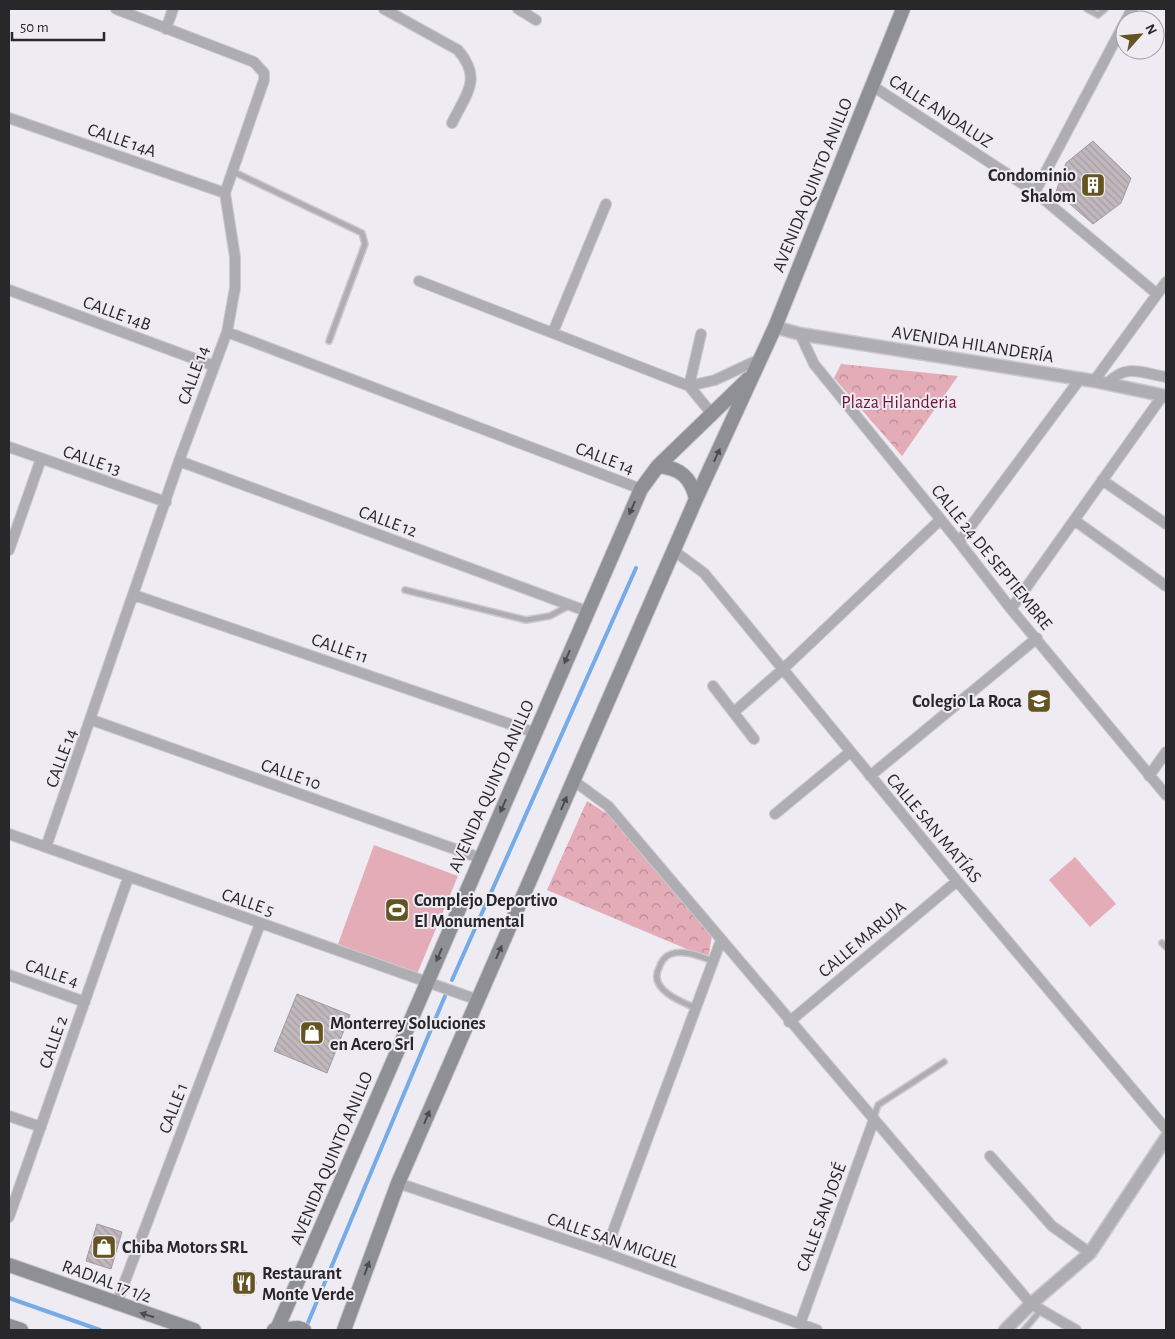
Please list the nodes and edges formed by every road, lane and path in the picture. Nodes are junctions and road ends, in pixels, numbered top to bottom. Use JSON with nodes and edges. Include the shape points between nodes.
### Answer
{"nodes":[{"id":1,"x":116,"y":9,"type":"edge"},
{"id":2,"x":173,"y":9,"type":"edge"},
{"id":3,"x":384,"y":9,"type":"edge"},
{"id":4,"x":518,"y":9,"type":"edge"},
{"id":5,"x":903,"y":9,"type":"edge"},
{"id":6,"x":1087,"y":9,"type":"edge"},
{"id":7,"x":1105,"y":9,"type":"edge"},
{"id":8,"x":536,"y":20,"type":"dead end"},
{"id":9,"x":166,"y":29,"type":"junction"},
{"id":10,"x":1115,"y":42,"type":"edge"},
{"id":11,"x":871,"y":85,"type":"junction"},
{"id":12,"x":9,"y":118,"type":"edge"},
{"id":13,"x":452,"y":123,"type":"dead end"},
{"id":14,"x":234,"y":172,"type":"junction"},
{"id":15,"x":1035,"y":192,"type":"junction"},
{"id":16,"x":226,"y":193,"type":"junction"},
{"id":17,"x":606,"y":204,"type":"dead end"},
{"id":18,"x":419,"y":281,"type":"dead end"},
{"id":19,"x":1166,"y":282,"type":"edge"},
{"id":20,"x":9,"y":290,"type":"edge"},
{"id":21,"x":1157,"y":294,"type":"junction"},
{"id":22,"x":775,"y":327,"type":"junction"},
{"id":23,"x":227,"y":332,"type":"junction"},
{"id":24,"x":553,"y":332,"type":"junction"},
{"id":25,"x":701,"y":334,"type":"dead end"},
{"id":26,"x":800,"y":334,"type":"junction"},
{"id":27,"x":329,"y":341,"type":"dead end"},
{"id":28,"x":760,"y":359,"type":"junction"},
{"id":29,"x":214,"y":366,"type":"junction"},
{"id":30,"x":754,"y":374,"type":"junction"},
{"id":31,"x":1166,"y":377,"type":"edge"},
{"id":32,"x":1080,"y":379,"type":"junction"},
{"id":33,"x":1094,"y":381,"type":"junction"},
{"id":34,"x":1108,"y":383,"type":"junction"},
{"id":35,"x":689,"y":386,"type":"junction"},
{"id":36,"x":1164,"y":395,"type":"edge"},
{"id":37,"x":712,"y":414,"type":"junction"},
{"id":38,"x":9,"y":447,"type":"edge"},
{"id":39,"x":41,"y":459,"type":"junction"},
{"id":40,"x":180,"y":461,"type":"junction"},
{"id":41,"x":658,"y":466,"type":"junction"},
{"id":42,"x":1102,"y":480,"type":"junction"},
{"id":43,"x":641,"y":489,"type":"junction"},
{"id":44,"x":696,"y":499,"type":"junction"},
{"id":45,"x":166,"y":502,"type":"junction"},
{"id":46,"x":940,"y":520,"type":"junction"},
{"id":47,"x":1074,"y":520,"type":"junction"},
{"id":48,"x":1166,"y":524,"type":"edge"},
{"id":49,"x":960,"y":542,"type":"junction"},
{"id":50,"x":9,"y":550,"type":"edge"},
{"id":51,"x":674,"y":551,"type":"junction"},
{"id":52,"x":1166,"y":586,"type":"edge"},
{"id":53,"x":405,"y":590,"type":"dead end"},
{"id":54,"x":134,"y":595,"type":"junction"},
{"id":55,"x":570,"y":605,"type":"junction"},
{"id":56,"x":1011,"y":609,"type":"junction"},
{"id":57,"x":586,"y":611,"type":"junction"},
{"id":58,"x":1037,"y":638,"type":"junction"},
{"id":59,"x":782,"y":670,"type":"junction"},
{"id":60,"x":713,"y":686,"type":"dead end"},
{"id":61,"x":734,"y":712,"type":"junction"},
{"id":62,"x":92,"y":720,"type":"junction"},
{"id":63,"x":536,"y":733,"type":"junction"},
{"id":64,"x":754,"y":739,"type":"dead end"},
{"id":65,"x":850,"y":752,"type":"junction"},
{"id":66,"x":1166,"y":752,"type":"edge"},
{"id":67,"x":870,"y":776,"type":"junction"},
{"id":68,"x":1149,"y":776,"type":"junction"},
{"id":69,"x":574,"y":781,"type":"junction"},
{"id":70,"x":1166,"y":795,"type":"edge"},
{"id":71,"x":775,"y":814,"type":"dead end"},
{"id":72,"x":9,"y":834,"type":"edge"},
{"id":73,"x":46,"y":847,"type":"junction"},
{"id":74,"x":480,"y":858,"type":"junction"},
{"id":75,"x":128,"y":878,"type":"junction"},
{"id":76,"x":957,"y":881,"type":"junction"},
{"id":77,"x":260,"y":924,"type":"junction"},
{"id":78,"x":721,"y":940,"type":"junction"},
{"id":79,"x":713,"y":961,"type":"junction"},
{"id":80,"x":9,"y":975,"type":"edge"},
{"id":81,"x":428,"y":981,"type":"junction"},
{"id":82,"x":478,"y":1000,"type":"junction"},
{"id":83,"x":85,"y":1002,"type":"junction"},
{"id":84,"x":696,"y":1008,"type":"junction"},
{"id":85,"x":789,"y":1022,"type":"junction"},
{"id":86,"x":944,"y":1062,"type":"dead end"},
{"id":87,"x":9,"y":1116,"type":"edge"},
{"id":88,"x":874,"y":1122,"type":"junction"},
{"id":89,"x":41,"y":1127,"type":"junction"},
{"id":90,"x":1166,"y":1129,"type":"edge"},
{"id":91,"x":1166,"y":1138,"type":"edge"},
{"id":92,"x":990,"y":1156,"type":"dead end"},
{"id":93,"x":398,"y":1183,"type":"junction"},
{"id":94,"x":9,"y":1217,"type":"edge"},
{"id":95,"x":605,"y":1253,"type":"junction"},
{"id":96,"x":1090,"y":1253,"type":"junction"},
{"id":97,"x":9,"y":1265,"type":"edge"},
{"id":98,"x":116,"y":1305,"type":"junction"},
{"id":99,"x":1036,"y":1307,"type":"junction"},
{"id":100,"x":800,"y":1324,"type":"junction"},
{"id":101,"x":9,"y":1326,"type":"edge"},
{"id":102,"x":21,"y":1330,"type":"edge"},
{"id":103,"x":194,"y":1330,"type":"edge"},
{"id":104,"x":276,"y":1330,"type":"edge"},
{"id":105,"x":304,"y":1330,"type":"edge"},
{"id":106,"x":344,"y":1330,"type":"edge"},
{"id":107,"x":816,"y":1330,"type":"edge"},
{"id":108,"x":1005,"y":1330,"type":"edge"},
{"id":109,"x":1024,"y":1330,"type":"edge"},
{"id":110,"x":1076,"y":1330,"type":"edge"}],
"edges":[{"from":1,"to":9,"type":"street"},
{"from":2,"to":9,"type":"street"},
{"from":3,"to":13,"type":"street","via":[[458,50],[468,61],[472,82]]},
{"from":4,"to":8,"type":"street"},
{"from":5,"to":11,"type":"main road","name":"AVENIDA QUINTO ANILLO"},
{"from":6,"to":7,"type":"lane","via":[[1098,14]]},
{"from":9,"to":14,"type":"street","via":[[254,62],[264,73],[263,86]]},
{"from":10,"to":15,"type":"street"},
{"from":11,"to":15,"type":"street","name":"CALLE ANDALUZ"},
{"from":11,"to":22,"type":"main road","name":"AVENIDA QUINTO ANILLO"},
{"from":12,"to":16,"type":"street","name":"CALLE 14A"},
{"from":14,"to":16,"type":"street"},
{"from":14,"to":27,"type":"lane","via":[[362,233],[365,244]]},
{"from":15,"to":21,"type":"street","name":"CALLE ANDALUZ"},
{"from":16,"to":23,"type":"street","via":[[235,257],[235,288]]},
{"from":17,"to":24,"type":"street"},
{"from":18,"to":24,"type":"street"},
{"from":19,"to":21,"type":"street"},
{"from":20,"to":29,"type":"street","name":"CALLE 14B"},
{"from":21,"to":33,"type":"street"},
{"from":22,"to":26,"type":"street","name":"AVENIDA HILANDERÍA"},
{"from":22,"to":28,"type":"main road","name":"AVENIDA QUINTO ANILLO"},
{"from":23,"to":29,"type":"street","name":"CALLE 14"},
{"from":23,"to":43,"type":"street","name":"CALLE 14"},
{"from":24,"to":35,"type":"street"},
{"from":25,"to":35,"type":"street"},
{"from":26,"to":32,"type":"street","name":"AVENIDA HILANDERÍA"},
{"from":26,"to":46,"type":"street","name":"CALLE 24 DE SEPTIEMBRE","via":[[814,364]]},
{"from":28,"to":30,"type":"main road","name":"AVENIDA QUINTO ANILLO"},
{"from":28,"to":35,"type":"street","via":[[715,380]]},
{"from":29,"to":40,"type":"street","name":"CALLE 14"},
{"from":30,"to":37,"type":"main road","name":"AVENIDA QUINTO ANILLO"},
{"from":44,"to":30,"type":"main road","name":"AVENIDA QUINTO ANILLO","one_way":true},
{"from":31,"to":34,"type":"street","via":[[1125,370]]},
{"from":32,"to":33,"type":"street","name":"AVENIDA HILANDERÍA"},
{"from":32,"to":49,"type":"street"},
{"from":33,"to":34,"type":"street","name":"AVENIDA HILANDERÍA"},
{"from":34,"to":36,"type":"street","name":"AVENIDA HILANDERÍA"},
{"from":35,"to":37,"type":"street"},
{"from":36,"to":42,"type":"street"},
{"from":37,"to":41,"type":"main road","name":"AVENIDA QUINTO ANILLO"},
{"from":38,"to":39,"type":"street","name":"CALLE 13"},
{"from":39,"to":45,"type":"street","name":"CALLE 13"},
{"from":39,"to":50,"type":"street"},
{"from":40,"to":45,"type":"street","name":"CALLE 14"},
{"from":40,"to":55,"type":"street","name":"CALLE 12"},
{"from":41,"to":43,"type":"main road","name":"AVENIDA QUINTO ANILLO"},
{"from":41,"to":44,"type":"main road","via":[[684,474],[693,485]]},
{"from":42,"to":47,"type":"street"},
{"from":42,"to":48,"type":"street"},
{"from":43,"to":57,"type":"main road","name":"AVENIDA QUINTO ANILLO","one_way":true},
{"from":44,"to":51,"type":"main road","name":"AVENIDA QUINTO ANILLO"},
{"from":45,"to":54,"type":"street","name":"CALLE 14"},
{"from":46,"to":49,"type":"street","name":"CALLE 24 DE SEPTIEMBRE"},
{"from":46,"to":59,"type":"street"},
{"from":47,"to":52,"type":"street"},
{"from":47,"to":56,"type":"street"},
{"from":49,"to":56,"type":"street","name":"CALLE 24 DE SEPTIEMBRE"},
{"from":51,"to":59,"type":"street","name":"CALLE SAN MATÍAS","via":[[704,572]]},
{"from":51,"to":69,"type":"main road","name":"AVENIDA QUINTO ANILLO"},
{"from":53,"to":55,"type":"lane","via":[[526,620],[550,616]]},
{"from":54,"to":62,"type":"street","name":"CALLE 14"},
{"from":54,"to":63,"type":"street","name":"CALLE 11"},
{"from":55,"to":57,"type":"street","name":"CALLE 12"},
{"from":56,"to":58,"type":"street","name":"CALLE 24 DE SEPTIEMBRE"},
{"from":57,"to":63,"type":"main road","name":"AVENIDA QUINTO ANILLO","one_way":true},
{"from":58,"to":67,"type":"street"},
{"from":58,"to":68,"type":"street","name":"CALLE 24 DE SEPTIEMBRE"},
{"from":59,"to":61,"type":"street"},
{"from":59,"to":65,"type":"street","name":"CALLE SAN MATÍAS"},
{"from":60,"to":61,"type":"street"},
{"from":61,"to":64,"type":"street"},
{"from":62,"to":73,"type":"street","name":"CALLE 14"},
{"from":62,"to":74,"type":"street","name":"CALLE 10"},
{"from":63,"to":74,"type":"main road","name":"AVENIDA QUINTO ANILLO","one_way":true},
{"from":65,"to":67,"type":"street","name":"CALLE SAN MATÍAS"},
{"from":65,"to":71,"type":"street"},
{"from":66,"to":68,"type":"street"},
{"from":67,"to":76,"type":"street","name":"CALLE SAN MATÍAS"},
{"from":68,"to":70,"type":"street","name":"CALLE 24 DE SEPTIEMBRE"},
{"from":69,"to":78,"type":"street","via":[[608,806]]},
{"from":82,"to":69,"type":"main road","name":"AVENIDA QUINTO ANILLO","one_way":true},
{"from":72,"to":73,"type":"street","name":"CALLE 5"},
{"from":73,"to":75,"type":"street","name":"CALLE 5"},
{"from":74,"to":81,"type":"main road","name":"AVENIDA QUINTO ANILLO","one_way":true},
{"from":75,"to":77,"type":"street","name":"CALLE 5"},
{"from":75,"to":83,"type":"street","name":"CALLE 2"},
{"from":76,"to":85,"type":"street","name":"CALLE MARUJA"},
{"from":76,"to":90,"type":"street","name":"CALLE SAN MATÍAS"},
{"from":77,"to":81,"type":"street","name":"CALLE 5"},
{"from":77,"to":98,"type":"street","name":"CALLE 1"},
{"from":78,"to":79,"type":"street"},
{"from":78,"to":85,"type":"street"},
{"from":79,"to":84,"type":"street"},
{"from":79,"to":84,"type":"lane","via":[[686,953],[672,953],[657,970],[658,981],[665,992],[678,1002]]},
{"from":80,"to":83,"type":"street","name":"CALLE 4"},
{"from":81,"to":82,"type":"street","name":"CALLE 5"},
{"from":81,"to":104,"type":"main road","name":"AVENIDA QUINTO ANILLO"},
{"from":93,"to":82,"type":"main road","name":"AVENIDA QUINTO ANILLO","one_way":true},
{"from":83,"to":89,"type":"street","name":"CALLE 2"},
{"from":84,"to":95,"type":"street"},
{"from":85,"to":88,"type":"street"},
{"from":86,"to":88,"type":"lane","via":[[878,1105]]},
{"from":87,"to":89,"type":"street"},
{"from":88,"to":99,"type":"street"},
{"from":88,"to":100,"type":"street","name":"CALLE SAN JOSÉ"},
{"from":89,"to":94,"type":"street","name":"CALLE 2"},
{"from":91,"to":96,"type":"street"},
{"from":92,"to":96,"type":"street","via":[[1052,1226]]},
{"from":93,"to":95,"type":"street","name":"CALLE SAN MIGUEL"},
{"from":106,"to":93,"type":"main road","name":"AVENIDA QUINTO ANILLO","one_way":true},
{"from":95,"to":100,"type":"street","name":"CALLE SAN MIGUEL"},
{"from":96,"to":99,"type":"street"},
{"from":97,"to":98,"type":"main road","name":"RADIAL 17 1/2"},
{"from":103,"to":98,"type":"main road","name":"RADIAL 17 1/2","one_way":true},
{"from":99,"to":108,"type":"street"},
{"from":99,"to":109,"type":"lane"},
{"from":99,"to":110,"type":"street"},
{"from":100,"to":107,"type":"street","name":"CALLE SAN MIGUEL"},
{"from":101,"to":102,"type":"main road"},
{"from":104,"to":105,"type":"main road"}]}
